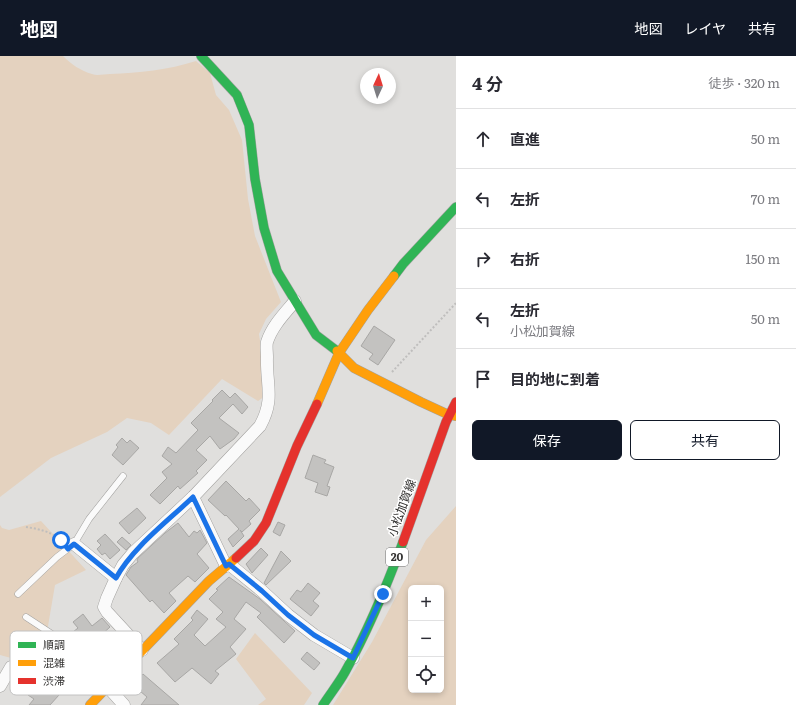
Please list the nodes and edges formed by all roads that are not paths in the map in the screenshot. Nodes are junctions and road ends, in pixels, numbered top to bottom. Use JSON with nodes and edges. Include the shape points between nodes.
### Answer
{"nodes":[{"id":1,"x":201,"y":56,"type":"edge"},
{"id":2,"x":456,"y":207,"type":"edge"},
{"id":3,"x":295,"y":301,"type":"junction"},
{"id":4,"x":339,"y":353,"type":"junction"},
{"id":5,"x":456,"y":402,"type":"edge"},
{"id":6,"x":453,"y":415,"type":"edge"},
{"id":7,"x":123,"y":476,"type":"dead end"},
{"id":8,"x":193,"y":497,"type":"junction"},
{"id":9,"x":71,"y":547,"type":"junction"},
{"id":10,"x":228,"y":565,"type":"junction"},
{"id":11,"x":116,"y":578,"type":"junction"},
{"id":12,"x":18,"y":594,"type":"dead end"},
{"id":13,"x":26,"y":617,"type":"dead end"},
{"id":14,"x":47,"y":631,"type":"edge"},
{"id":15,"x":124,"y":631,"type":"edge"},
{"id":16,"x":142,"y":650,"type":"edge"},
{"id":17,"x":353,"y":658,"type":"junction"},
{"id":18,"x":10,"y":669,"type":"edge"},
{"id":19,"x":0,"y":686,"type":"edge"},
{"id":20,"x":99,"y":695,"type":"edge"},
{"id":21,"x":115,"y":695,"type":"edge"},
{"id":22,"x":90,"y":705,"type":"edge"},
{"id":23,"x":124,"y":705,"type":"edge"},
{"id":24,"x":323,"y":705,"type":"edge"}],
"edges":[{"from":1,"to":3,"type":"street","via":[[237,95],[249,125],[264,228],[277,271]]},
{"from":2,"to":4,"type":"street","via":[[403,264]]},
{"from":3,"to":4,"type":"street","via":[[316,336]]},
{"from":3,"to":8,"type":"street","via":[[274,328],[267,342],[269,399],[260,426]]},
{"from":4,"to":6,"type":"street","via":[[354,368]]},
{"from":4,"to":10,"type":"street","via":[[266,523],[254,541]]},
{"from":5,"to":6,"type":"street","name":"小松加賀線","number":"20"},
{"from":6,"to":17,"type":"street","name":"小松加賀線","number":"20","via":[[394,567]]},
{"from":7,"to":9,"type":"lane","via":[[89,519]]},
{"from":8,"to":10,"type":"street"},
{"from":8,"to":11,"type":"street","via":[[133,553]]},
{"from":9,"to":11,"type":"street"},
{"from":9,"to":12,"type":"lane"},
{"from":10,"to":16,"type":"street"},
{"from":10,"to":17,"type":"street","via":[[314,635]]},
{"from":11,"to":15,"type":"street","via":[[104,607]]},
{"from":13,"to":14,"type":"lane"},
{"from":17,"to":24,"type":"street","name":"小松加賀線","number":"20"},
{"from":18,"to":19,"type":"street"},
{"from":20,"to":22,"type":"street"},
{"from":21,"to":23,"type":"street"}]}
